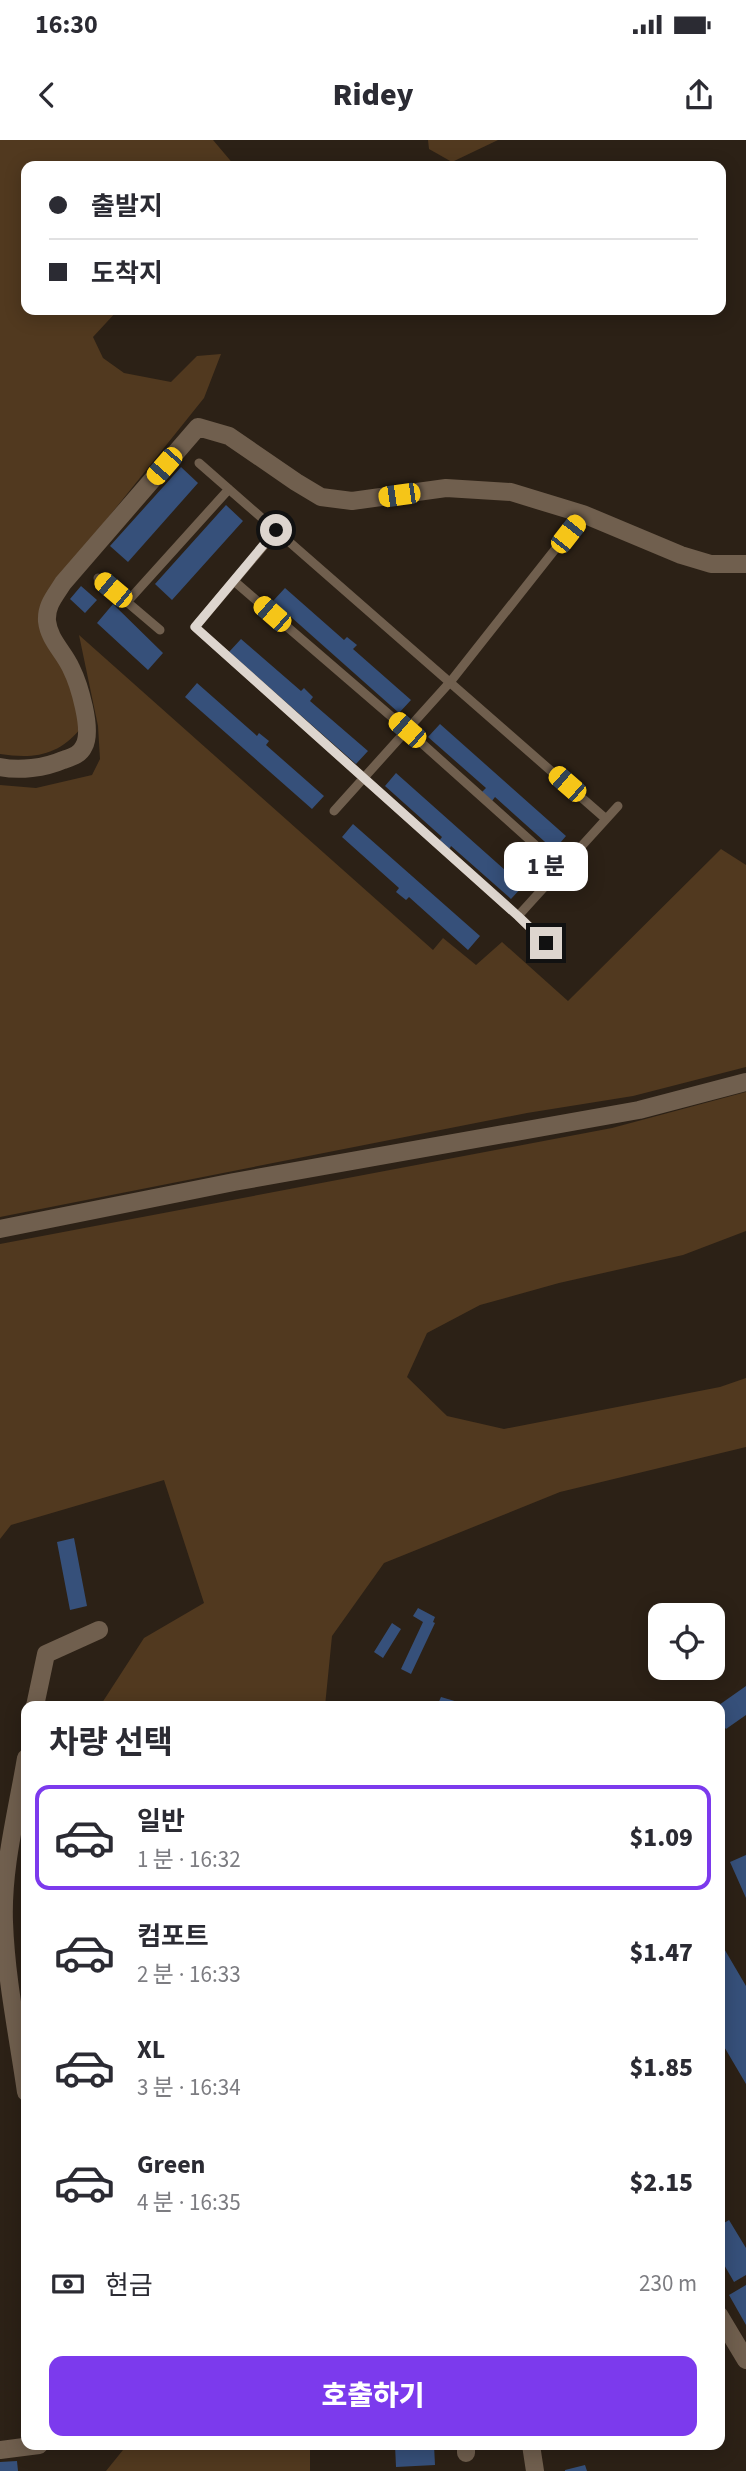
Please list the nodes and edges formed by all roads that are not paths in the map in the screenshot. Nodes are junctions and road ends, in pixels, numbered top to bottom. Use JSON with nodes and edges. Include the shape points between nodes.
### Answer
{"nodes":[{"id":1,"x":199,"y":463,"type":"dead end"},
{"id":2,"x":229,"y":489,"type":"junction"},
{"id":3,"x":583,"y":514,"type":"junction"},
{"id":4,"x":276,"y":530,"type":"junction"},
{"id":5,"x":746,"y":564,"type":"edge"},
{"id":6,"x":98,"y":578,"type":"dead end"},
{"id":7,"x":234,"y":581,"type":"junction"},
{"id":8,"x":127,"y":602,"type":"junction"},
{"id":9,"x":160,"y":630,"type":"dead end"},
{"id":10,"x":450,"y":681,"type":"junction"},
{"id":11,"x":407,"y":730,"type":"junction"},
{"id":12,"x":0,"y":767,"type":"edge"},
{"id":13,"x":363,"y":779,"type":"junction"},
{"id":14,"x":618,"y":806,"type":"dead end"},
{"id":15,"x":334,"y":811,"type":"dead end"},
{"id":16,"x":606,"y":819,"type":"junction"},
{"id":17,"x":561,"y":868,"type":"junction"},
{"id":18,"x":518,"y":916,"type":"junction"},
{"id":19,"x":560,"y":957,"type":"dead end"},
{"id":20,"x":746,"y":1082,"type":"edge"},
{"id":21,"x":0,"y":1229,"type":"edge"},
{"id":22,"x":99,"y":1630,"type":"dead end"},
{"id":23,"x":36,"y":1701,"type":"edge"},
{"id":24,"x":21,"y":1787,"type":"edge"},
{"id":25,"x":21,"y":2058,"type":"edge"},
{"id":26,"x":725,"y":2325,"type":"edge"},
{"id":27,"x":746,"y":2360,"type":"edge"},
{"id":28,"x":21,"y":2447,"type":"edge"},
{"id":29,"x":0,"y":2450,"type":"edge"},
{"id":30,"x":532,"y":2450,"type":"edge"},
{"id":31,"x":535,"y":2471,"type":"edge"}],
"edges":[{"from":1,"to":2,"type":"lane"},
{"from":2,"to":4,"type":"lane"},
{"from":2,"to":8,"type":"lane"},
{"from":3,"to":5,"type":"street","via":[[681,555],[711,564]]},
{"from":3,"to":10,"type":"lane"},
{"from":3,"to":12,"type":"street","via":[[511,492],[474,489],[446,488],[352,501],[321,497],[229,436],[198,427],[47,607],[47,624],[72,669],[85,712],[86,743],[79,754],[57,763]]},
{"from":4,"to":7,"type":"lane"},
{"from":4,"to":10,"type":"lane"},
{"from":6,"to":8,"type":"lane"},
{"from":7,"to":11,"type":"lane"},
{"from":7,"to":13,"type":"lane","via":[[195,627]]},
{"from":8,"to":9,"type":"lane"},
{"from":10,"to":11,"type":"lane"},
{"from":10,"to":16,"type":"lane"},
{"from":11,"to":13,"type":"lane"},
{"from":11,"to":17,"type":"lane"},
{"from":13,"to":15,"type":"lane"},
{"from":13,"to":18,"type":"lane"},
{"from":14,"to":16,"type":"lane"},
{"from":16,"to":17,"type":"lane"},
{"from":17,"to":18,"type":"lane"},
{"from":18,"to":19,"type":"lane"},
{"from":20,"to":21,"type":"street","via":[[639,1110]]},
{"from":22,"to":23,"type":"street","via":[[46,1654]]},
{"from":24,"to":25,"type":"street","via":[[5,1880],[4,1922]]},
{"from":26,"to":27,"type":"street"},
{"from":28,"to":29,"type":"street"},
{"from":30,"to":31,"type":"street"}]}
